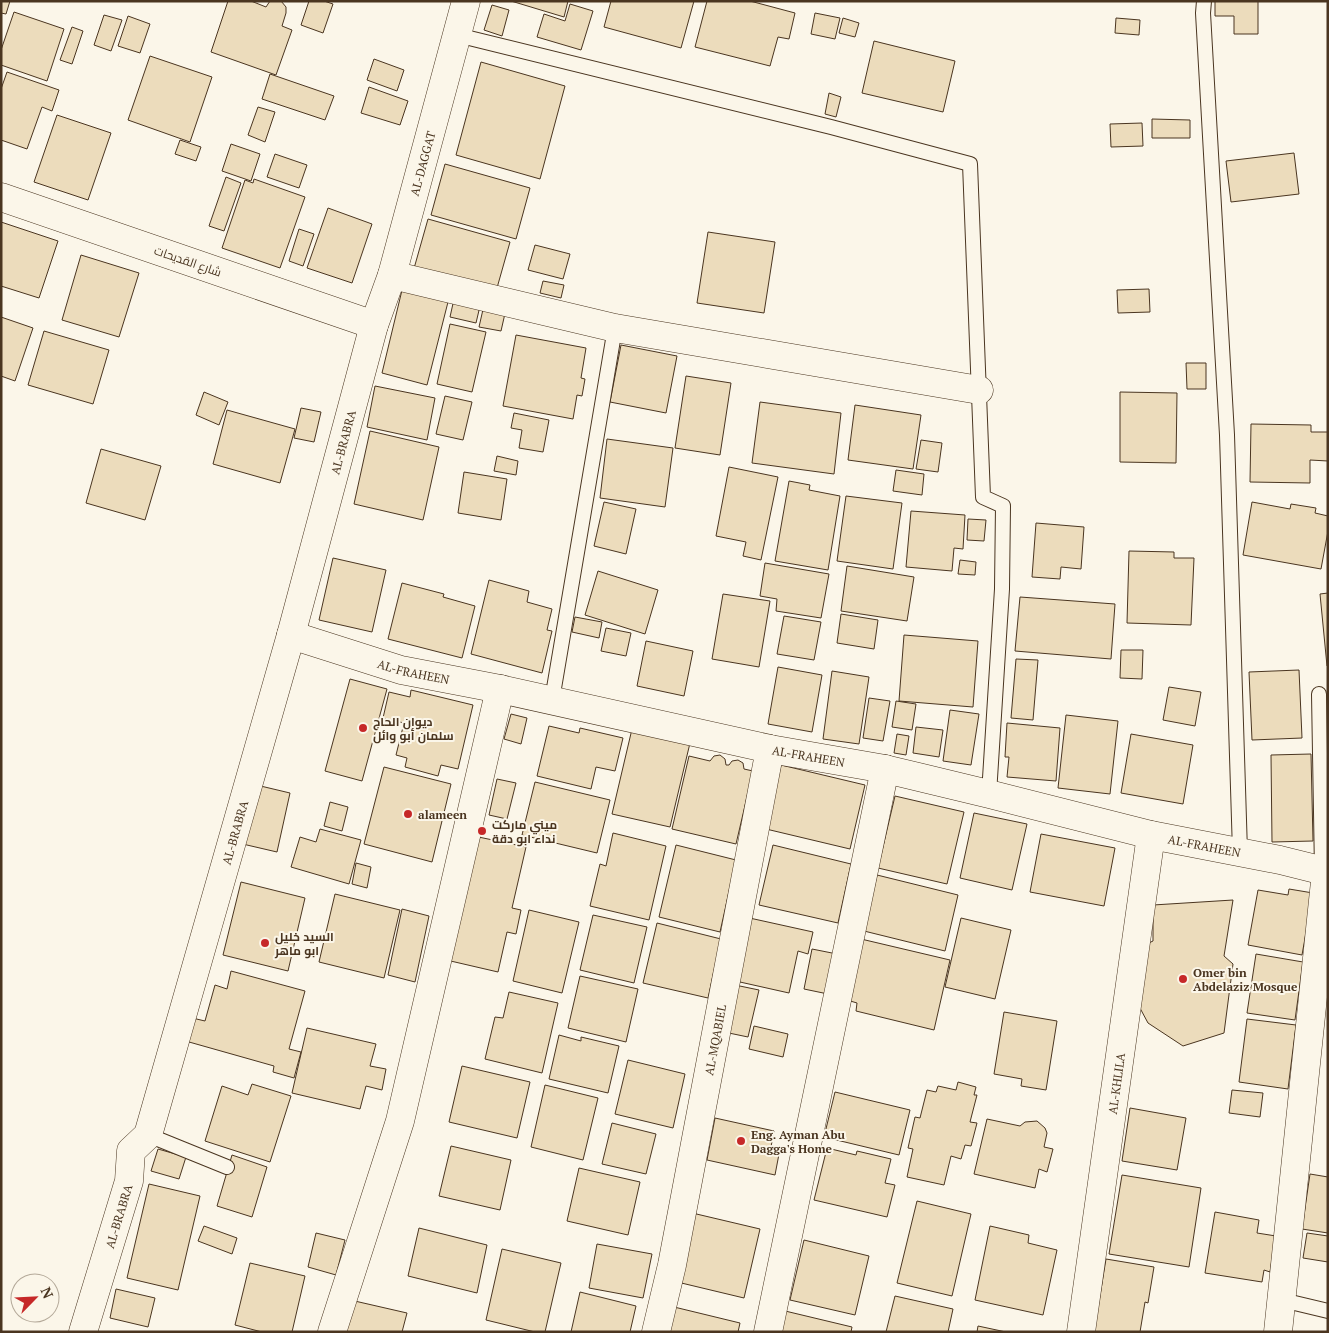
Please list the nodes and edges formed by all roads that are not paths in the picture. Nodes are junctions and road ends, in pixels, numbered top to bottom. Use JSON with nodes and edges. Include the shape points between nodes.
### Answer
{"nodes":[{"id":1,"x":466,"y":1,"type":"edge"},
{"id":2,"x":1204,"y":1,"type":"edge"},
{"id":3,"x":457,"y":35,"type":"junction"},
{"id":4,"x":1,"y":197,"type":"edge"},
{"id":5,"x":392,"y":275,"type":"junction"},
{"id":6,"x":374,"y":325,"type":"junction"},
{"id":7,"x":615,"y":328,"type":"junction"},
{"id":8,"x":979,"y":390,"type":"junction"},
{"id":9,"x":291,"y":635,"type":"junction"},
{"id":10,"x":500,"y":689,"type":"junction"},
{"id":11,"x":1319,"y":694,"type":"dead end"},
{"id":12,"x":552,"y":700,"type":"junction"},
{"id":13,"x":770,"y":748,"type":"junction"},
{"id":14,"x":885,"y":769,"type":"junction"},
{"id":15,"x":989,"y":794,"type":"junction"},
{"id":16,"x":1151,"y":835,"type":"junction"},
{"id":17,"x":1240,"y":852,"type":"junction"},
{"id":18,"x":1325,"y":872,"type":"edge"},
{"id":19,"x":148,"y":1135,"type":"junction"},
{"id":20,"x":227,"y":1167,"type":"dead end"},
{"id":21,"x":1282,"y":1300,"type":"junction"},
{"id":22,"x":1328,"y":1311,"type":"edge"},
{"id":23,"x":83,"y":1332,"type":"edge"},
{"id":24,"x":332,"y":1332,"type":"edge"},
{"id":25,"x":656,"y":1332,"type":"edge"},
{"id":26,"x":768,"y":1332,"type":"edge"},
{"id":27,"x":1081,"y":1332,"type":"edge"},
{"id":28,"x":1278,"y":1332,"type":"edge"}],
"edges":[{"from":1,"to":3,"type":"street","name":"AL-DAGGAT"},
{"from":2,"to":17,"type":"lane","via":[[1227,435]]},
{"from":3,"to":5,"type":"street","name":"AL-DAGGAT"},
{"from":3,"to":8,"type":"lane","via":[[970,164]]},
{"from":4,"to":6,"type":"street","name":"شارع القديحات"},
{"from":5,"to":6,"type":"street","name":"AL-DAGGAT"},
{"from":5,"to":7,"type":"street"},
{"from":6,"to":9,"type":"street","name":"AL-BRABRA"},
{"from":7,"to":8,"type":"street"},
{"from":7,"to":12,"type":"lane"},
{"from":8,"to":15,"type":"lane","via":[[983,497],[1003,506],[1002,589]]},
{"from":9,"to":10,"type":"street","name":"AL-FRAHEEN","via":[[401,670]]},
{"from":9,"to":19,"type":"street","name":"AL-BRABRA"},
{"from":10,"to":12,"type":"street","name":"AL-FRAHEEN"},
{"from":10,"to":24,"type":"street","via":[[400,1121]]},
{"from":11,"to":18,"type":"lane"},
{"from":12,"to":13,"type":"street","name":"AL-FRAHEEN"},
{"from":13,"to":14,"type":"street","name":"AL-FRAHEEN"},
{"from":13,"to":25,"type":"street","name":"AL-MQABIEL","via":[[672,1265]]},
{"from":14,"to":15,"type":"street","name":"AL-FRAHEEN"},
{"from":14,"to":26,"type":"street"},
{"from":15,"to":16,"type":"street","name":"AL-FRAHEEN"},
{"from":16,"to":17,"type":"street","name":"AL-FRAHEEN"},
{"from":16,"to":27,"type":"street","name":"AL-KHLILA"},
{"from":17,"to":18,"type":"street","name":"AL-FRAHEEN"},
{"from":18,"to":21,"type":"street"},
{"from":19,"to":20,"type":"lane"},
{"from":19,"to":23,"type":"street","name":"AL-BRABRA","via":[[131,1151],[129,1181]]},
{"from":21,"to":22,"type":"lane"},
{"from":21,"to":28,"type":"street"}]}
